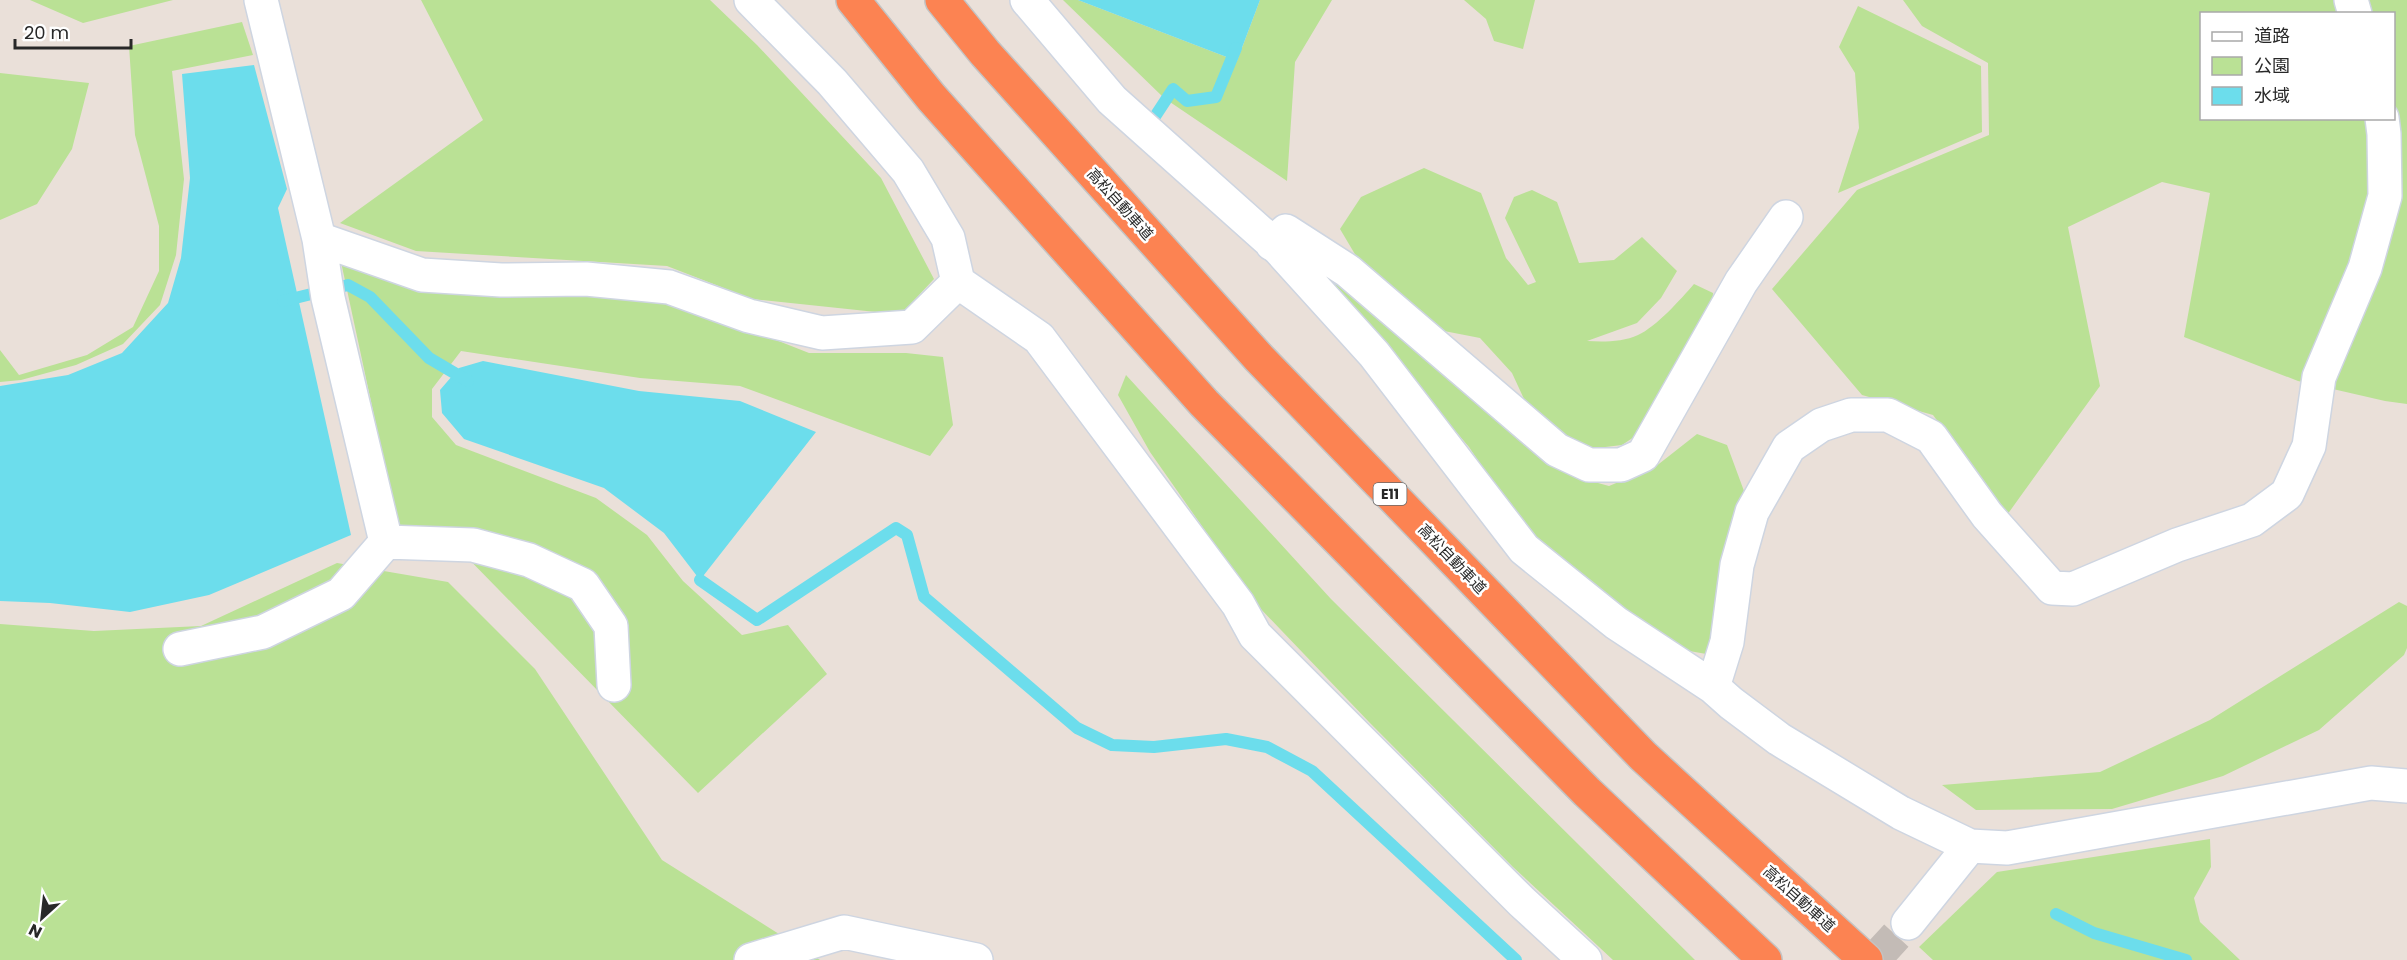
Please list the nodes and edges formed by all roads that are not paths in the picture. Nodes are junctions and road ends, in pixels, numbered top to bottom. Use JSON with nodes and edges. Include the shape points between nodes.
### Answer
{"nodes":[{"id":1,"x":261,"y":0,"type":"edge"},
{"id":2,"x":751,"y":0,"type":"edge"},
{"id":3,"x":852,"y":0,"type":"edge"},
{"id":4,"x":942,"y":0,"type":"edge"},
{"id":5,"x":1028,"y":0,"type":"edge"},
{"id":6,"x":2382,"y":120,"type":"edge"},
{"id":7,"x":1786,"y":217,"type":"dead end"},
{"id":8,"x":319,"y":239,"type":"junction"},
{"id":9,"x":1272,"y":244,"type":"junction"},
{"id":10,"x":958,"y":282,"type":"junction"},
{"id":11,"x":386,"y":542,"type":"junction"},
{"id":12,"x":180,"y":649,"type":"dead end"},
{"id":13,"x":614,"y":685,"type":"dead end"},
{"id":14,"x":1713,"y":687,"type":"junction"},
{"id":15,"x":2407,"y":786,"type":"edge"},
{"id":16,"x":1970,"y":846,"type":"junction"},
{"id":17,"x":1908,"y":923,"type":"tunnel mouth"},
{"id":18,"x":751,"y":960,"type":"edge"},
{"id":19,"x":976,"y":960,"type":"edge"},
{"id":20,"x":1586,"y":960,"type":"edge"},
{"id":21,"x":1765,"y":960,"type":"edge"},
{"id":22,"x":1866,"y":960,"type":"edge"}],
"edges":[{"from":1,"to":8,"type":"street"},
{"from":2,"to":10,"type":"street","via":[[832,82],[908,171],[948,238]]},
{"from":3,"to":21,"type":"highway","via":[[931,97],[1204,403],[1587,792]]},
{"from":4,"to":22,"type":"highway","name":"高松自動車道","number":"E11","via":[[1258,357],[1643,756]]},
{"from":5,"to":9,"type":"street","via":[[1112,100]]},
{"from":6,"to":14,"type":"street","via":[[2385,196],[2366,268],[2319,377],[2309,446],[2287,494],[2252,520],[2177,545],[2073,589],[2052,588],[1987,515],[1931,437],[1888,415],[1851,415],[1821,425],[1790,447],[1752,512],[1737,565],[1727,642]]},
{"from":7,"to":9,"type":"street","via":[[1741,282],[1643,455],[1621,465],[1589,465],[1557,450],[1348,271],[1286,231]]},
{"from":8,"to":10,"type":"street","via":[[422,275],[501,280],[586,279],[669,287],[749,316],[822,333],[912,327]]},
{"from":8,"to":11,"type":"street","via":[[327,290]]},
{"from":9,"to":14,"type":"street","via":[[1374,354],[1524,549],[1616,623]]},
{"from":10,"to":20,"type":"street","via":[[1040,338],[1238,604],[1256,635],[1522,902]]},
{"from":11,"to":12,"type":"street","via":[[341,594],[263,632]]},
{"from":11,"to":13,"type":"street","via":[[473,545],[529,560],[583,585],[610,626]]},
{"from":14,"to":16,"type":"street","via":[[1779,739],[1901,813]]},
{"from":15,"to":16,"type":"street","via":[[2371,783],[2074,838],[2007,848]]},
{"from":16,"to":17,"type":"street"},
{"from":18,"to":19,"type":"street","via":[[844,932]]}]}
